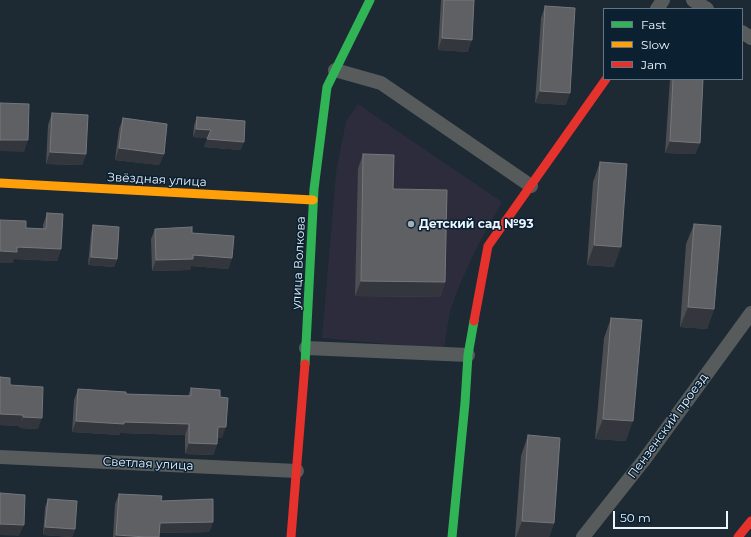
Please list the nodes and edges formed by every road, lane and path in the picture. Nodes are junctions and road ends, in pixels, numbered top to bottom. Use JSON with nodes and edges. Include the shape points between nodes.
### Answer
{"nodes":[{"id":1,"x":370,"y":0,"type":"edge"},
{"id":2,"x":693,"y":0,"type":"edge"},
{"id":3,"x":705,"y":8,"type":"edge"},
{"id":4,"x":335,"y":70,"type":"junction"},
{"id":5,"x":605,"y":80,"type":"edge"},
{"id":6,"x":0,"y":183,"type":"edge"},
{"id":7,"x":531,"y":186,"type":"junction"},
{"id":8,"x":314,"y":200,"type":"junction"},
{"id":9,"x":751,"y":313,"type":"edge"},
{"id":10,"x":306,"y":348,"type":"junction"},
{"id":11,"x":468,"y":355,"type":"junction"},
{"id":12,"x":0,"y":457,"type":"edge"},
{"id":13,"x":297,"y":471,"type":"junction"},
{"id":14,"x":751,"y":521,"type":"edge"},
{"id":15,"x":291,"y":537,"type":"edge"},
{"id":16,"x":452,"y":537,"type":"edge"},
{"id":17,"x":583,"y":537,"type":"edge"},
{"id":18,"x":738,"y":537,"type":"edge"}],
"edges":[{"from":1,"to":4,"type":"street","name":"улица Волкова"},
{"from":2,"to":3,"type":"street"},
{"from":4,"to":7,"type":"street","via":[[381,83]]},
{"from":4,"to":8,"type":"street","name":"улица Волкова","via":[[327,87]]},
{"from":5,"to":7,"type":"street"},
{"from":6,"to":8,"type":"street","name":"Звёздная улица"},
{"from":7,"to":11,"type":"street","via":[[488,246]]},
{"from":8,"to":10,"type":"street","name":"улица Волкова"},
{"from":9,"to":17,"type":"street","name":"Пензенский проезд","via":[[644,460]]},
{"from":10,"to":11,"type":"street"},
{"from":10,"to":13,"type":"street","name":"улица Волкова"},
{"from":11,"to":16,"type":"street"},
{"from":12,"to":13,"type":"street","name":"Светлая улица"},
{"from":13,"to":15,"type":"street","name":"улица Волкова"},
{"from":14,"to":18,"type":"street"}]}
